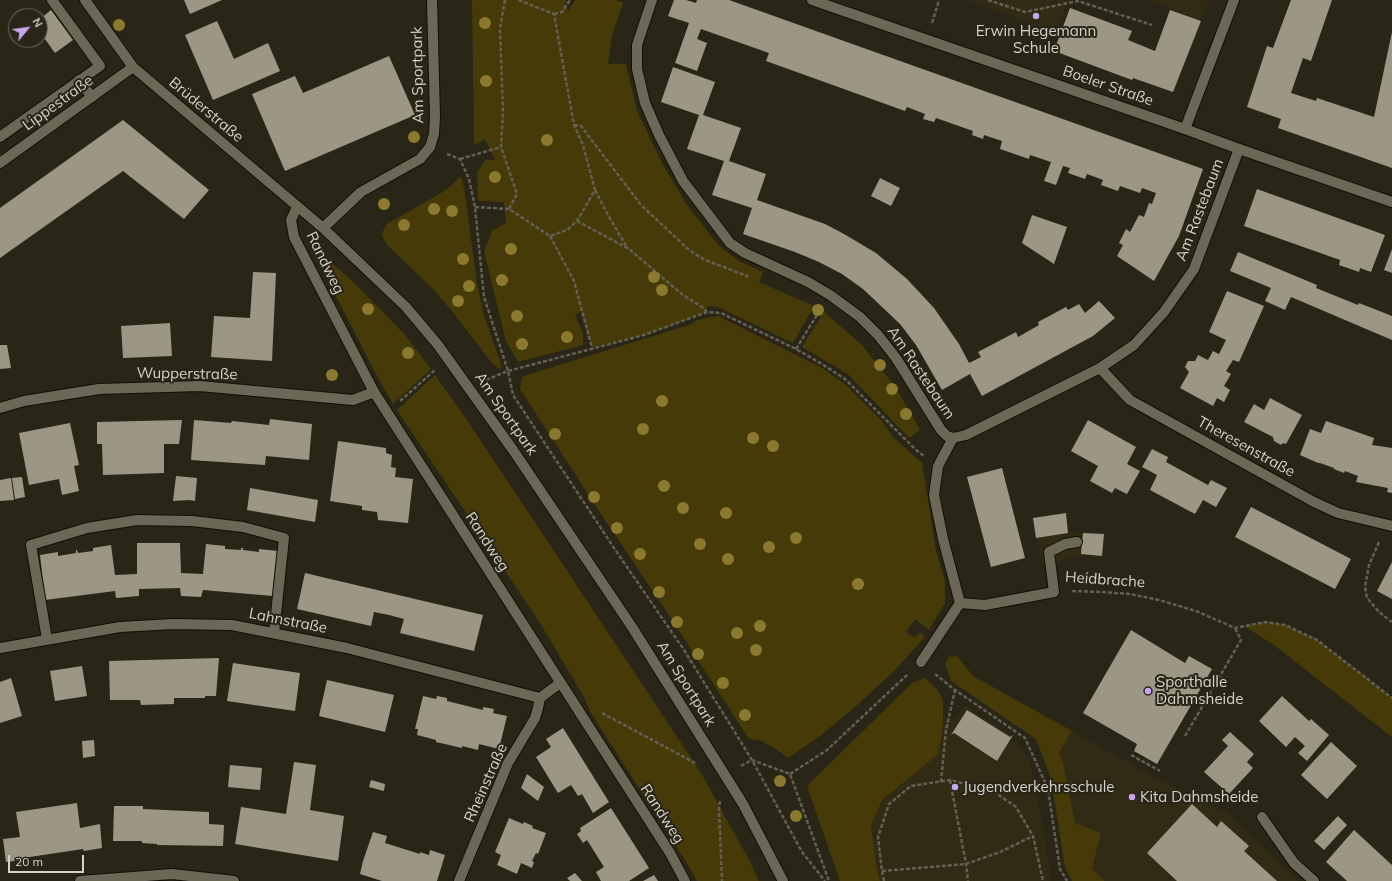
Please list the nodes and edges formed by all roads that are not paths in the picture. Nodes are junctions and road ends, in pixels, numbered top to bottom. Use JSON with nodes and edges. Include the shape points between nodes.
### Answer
{"nodes":[{"id":1,"x":52,"y":0,"type":"edge"},
{"id":2,"x":85,"y":0,"type":"edge"},
{"id":3,"x":432,"y":0,"type":"edge"},
{"id":4,"x":652,"y":0,"type":"edge"},
{"id":5,"x":812,"y":0,"type":"edge"},
{"id":6,"x":1234,"y":0,"type":"edge"},
{"id":7,"x":133,"y":67,"type":"junction"},
{"id":8,"x":79,"y":80,"type":"junction"},
{"id":9,"x":92,"y":97,"type":"junction"},
{"id":10,"x":1185,"y":129,"type":"junction"},
{"id":11,"x":0,"y":137,"type":"edge"},
{"id":12,"x":1239,"y":149,"type":"junction"},
{"id":13,"x":0,"y":163,"type":"edge"},
{"id":14,"x":1392,"y":202,"type":"edge"},
{"id":15,"x":297,"y":207,"type":"junction"},
{"id":16,"x":323,"y":228,"type":"junction"},
{"id":17,"x":1100,"y":368,"type":"junction"},
{"id":18,"x":374,"y":392,"type":"junction"},
{"id":19,"x":0,"y":408,"type":"edge"},
{"id":20,"x":953,"y":438,"type":"junction"},
{"id":21,"x":1389,"y":526,"type":"edge"},
{"id":22,"x":1077,"y":542,"type":"dead end"},
{"id":23,"x":960,"y":603,"type":"junction"},
{"id":24,"x":274,"y":633,"type":"junction"},
{"id":25,"x":47,"y":639,"type":"junction"},
{"id":26,"x":0,"y":648,"type":"edge"},
{"id":27,"x":921,"y":662,"type":"road end"},
{"id":28,"x":560,"y":683,"type":"junction"},
{"id":29,"x":540,"y":698,"type":"junction"},
{"id":30,"x":1262,"y":817,"type":"dead end"},
{"id":31,"x":80,"y":881,"type":"edge"},
{"id":32,"x":234,"y":881,"type":"edge"},
{"id":33,"x":459,"y":881,"type":"edge"},
{"id":34,"x":685,"y":881,"type":"edge"},
{"id":35,"x":783,"y":881,"type":"edge"},
{"id":36,"x":1314,"y":881,"type":"edge"}],
"edges":[{"from":1,"to":8,"type":"street","via":[[100,66]]},
{"from":2,"to":7,"type":"street","name":"Brüderstraße"},
{"from":3,"to":16,"type":"street","name":"Am Sportpark","via":[[435,117],[430,147],[420,159],[361,192]]},
{"from":4,"to":20,"type":"street","name":"Am Rastebaum","via":[[637,45],[637,69],[645,103],[682,181],[730,243],[745,253],[808,282],[860,316],[896,358],[941,430]]},
{"from":5,"to":10,"type":"street","name":"Boeler Straße"},
{"from":6,"to":10,"type":"street"},
{"from":7,"to":9,"type":"street","name":"Lippestraße"},
{"from":7,"to":15,"type":"street","name":"Brüderstraße"},
{"from":8,"to":9,"type":"street"},
{"from":8,"to":11,"type":"street"},
{"from":9,"to":13,"type":"street","name":"Lippestraße"},
{"from":10,"to":12,"type":"street","name":"Boeler Straße"},
{"from":12,"to":14,"type":"street","name":"Boeler Straße"},
{"from":12,"to":17,"type":"street","name":"Am Rastebaum","via":[[1194,270],[1164,312],[1134,345]]},
{"from":15,"to":16,"type":"street","name":"Brüderstraße"},
{"from":15,"to":18,"type":"street","name":"Randweg","via":[[292,220],[294,237]]},
{"from":16,"to":35,"type":"street","name":"Am Sportpark","via":[[406,307],[468,386],[632,627],[743,804]]},
{"from":17,"to":20,"type":"street","name":"Am Rastebaum","via":[[966,435]]},
{"from":17,"to":21,"type":"street","name":"Theresenstraße","via":[[1130,400],[1314,502],[1338,513]]},
{"from":18,"to":19,"type":"street","name":"Wupperstraße","via":[[353,400],[200,386],[99,389],[24,401]]},
{"from":18,"to":28,"type":"street","name":"Randweg"},
{"from":20,"to":23,"type":"street","via":[[938,466],[934,496]]},
{"from":22,"to":23,"type":"street","name":"Heidbrache","via":[[1065,544],[1049,552],[1054,592],[985,605]]},
{"from":23,"to":27,"type":"street"},
{"from":24,"to":25,"type":"street","name":"Lahnstraße","via":[[232,625],[173,624],[120,627]]},
{"from":24,"to":25,"type":"street","via":[[284,538],[243,527],[192,521],[137,520],[87,528],[30,545]]},
{"from":24,"to":29,"type":"street","name":"Lahnstraße","via":[[347,648]]},
{"from":25,"to":26,"type":"street","name":"Lahnstraße"},
{"from":28,"to":29,"type":"street"},
{"from":28,"to":34,"type":"street","name":"Randweg","via":[[670,853]]},
{"from":29,"to":33,"type":"street","name":"Rheinstraße","via":[[535,718],[508,763]]},
{"from":30,"to":36,"type":"street","via":[[1294,863]]},
{"from":31,"to":32,"type":"street","via":[[172,874]]}]}
